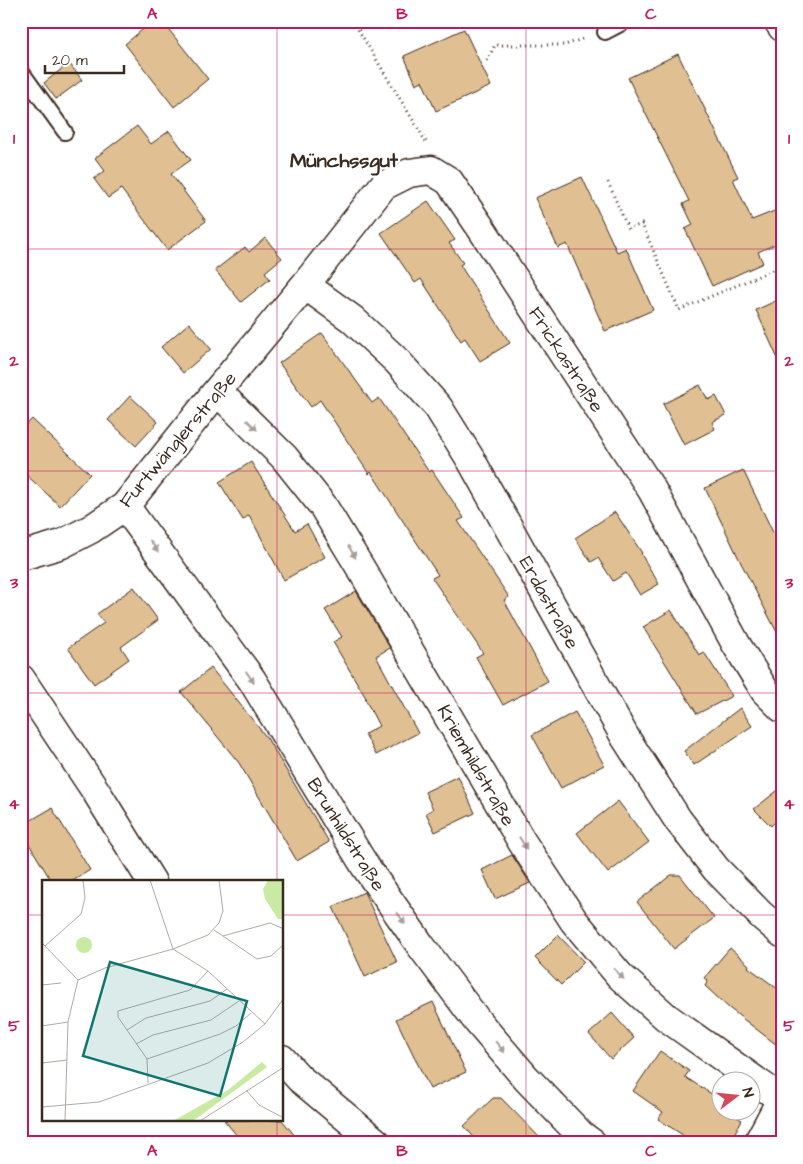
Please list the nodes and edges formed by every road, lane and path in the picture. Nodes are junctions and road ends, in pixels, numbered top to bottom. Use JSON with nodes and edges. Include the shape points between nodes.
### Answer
{"nodes":[{"id":1,"x":352,"y":21,"type":"edge"},
{"id":2,"x":626,"y":21,"type":"edge"},
{"id":3,"x":778,"y":21,"type":"edge"},
{"id":4,"x":782,"y":27,"type":"edge"},
{"id":5,"x":605,"y":32,"type":"joint"},
{"id":6,"x":487,"y":61,"type":"dead end"},
{"id":7,"x":21,"y":71,"type":"edge"},
{"id":8,"x":65,"y":132,"type":"dead end"},
{"id":9,"x":431,"y":170,"type":"junction"},
{"id":10,"x":608,"y":182,"type":"dead end"},
{"id":11,"x":782,"y":266,"type":"edge"},
{"id":12,"x":305,"y":285,"type":"junction"},
{"id":13,"x":217,"y":391,"type":"junction"},
{"id":14,"x":778,"y":482,"type":"dead end"},
{"id":15,"x":782,"y":489,"type":"edge"},
{"id":16,"x":125,"y":506,"type":"junction"},
{"id":17,"x":21,"y":556,"type":"edge"},
{"id":18,"x":21,"y":679,"type":"edge"},
{"id":19,"x":782,"y":708,"type":"edge"},
{"id":20,"x":151,"y":880,"type":"edge"},
{"id":21,"x":782,"y":933,"type":"edge"},
{"id":22,"x":284,"y":1061,"type":"edge"},
{"id":23,"x":781,"y":1099,"type":"edge"},
{"id":24,"x":377,"y":1143,"type":"edge"},
{"id":25,"x":592,"y":1143,"type":"edge"},
{"id":26,"x":758,"y":1143,"type":"edge"}],
"edges":[{"from":1,"to":9,"type":"path","via":[[428,145]]},
{"from":2,"to":5,"type":"lane"},
{"from":3,"to":4,"type":"street"},
{"from":5,"to":6,"type":"path","via":[[565,45],[495,45]]},
{"from":7,"to":8,"type":"lane"},
{"from":9,"to":12,"type":"street","via":[[409,172],[383,186]]},
{"from":9,"to":19,"type":"street","name":"Frickastraße","via":[[454,188],[652,490],[736,644],[765,691]]},
{"from":10,"to":11,"type":"path","via":[[628,229],[642,224],[679,310]]},
{"from":12,"to":13,"type":"street","name":"Furtwänglerstraße"},
{"from":12,"to":21,"type":"street","name":"Erdastraße","via":[[352,319],[397,361],[438,407],[625,736],[678,820],[716,869]]},
{"from":13,"to":16,"type":"street","name":"Furtwänglerstraße"},
{"from":13,"to":23,"type":"street","name":"Kriemhildstraße","one_way":true,"via":[[284,457],[323,506],[522,842],[574,921],[620,976],[666,1017]]},
{"from":14,"to":15,"type":"path"},
{"from":16,"to":17,"type":"street","name":"Furtwänglerstraße","via":[[92,529],[62,544]]},
{"from":16,"to":25,"type":"street","name":"Brunhildstraße","one_way":true,"via":[[252,680],[365,866],[421,946],[478,1022],[526,1078]]},
{"from":18,"to":20,"type":"street"},
{"from":22,"to":24,"type":"street","via":[[298,1078]]},
{"from":23,"to":26,"type":"street"}]}
